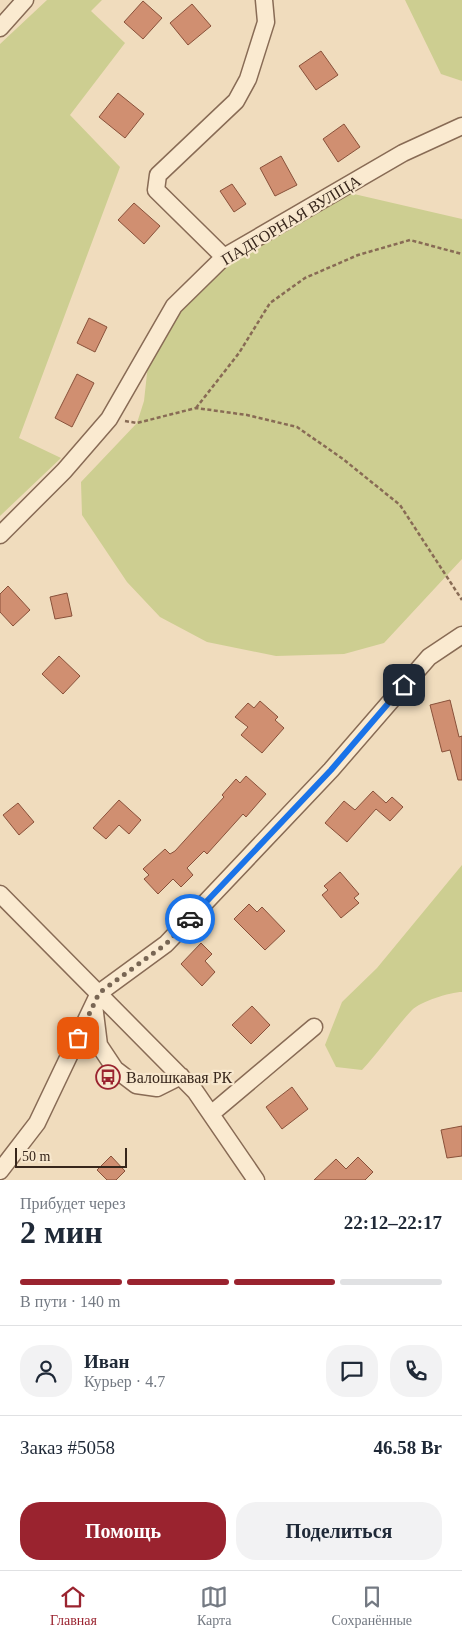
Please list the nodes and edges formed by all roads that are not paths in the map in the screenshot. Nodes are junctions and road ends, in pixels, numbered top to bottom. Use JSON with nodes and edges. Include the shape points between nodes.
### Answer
{"nodes":[{"id":1,"x":25,"y":0,"type":"edge"},
{"id":2,"x":264,"y":0,"type":"edge"},
{"id":3,"x":0,"y":28,"type":"edge"},
{"id":4,"x":462,"y":126,"type":"edge"},
{"id":5,"x":224,"y":256,"type":"junction"},
{"id":6,"x":0,"y":535,"type":"edge"},
{"id":7,"x":462,"y":635,"type":"edge"},
{"id":8,"x":0,"y":894,"type":"edge"},
{"id":9,"x":96,"y":999,"type":"junction"},
{"id":10,"x":314,"y":1027,"type":"dead end"},
{"id":11,"x":181,"y":1076,"type":"junction"},
{"id":12,"x":211,"y":1114,"type":"junction"},
{"id":13,"x":0,"y":1171,"type":"edge"},
{"id":14,"x":256,"y":1180,"type":"edge"}],
"edges":[{"from":1,"to":3,"type":"street"},
{"from":2,"to":5,"type":"street","via":[[266,22],[248,78],[236,102],[158,175],[156,190]]},
{"from":4,"to":5,"type":"street","name":"ПАДГОРНАЯ ВУЛІЦА","via":[[403,153]]},
{"from":5,"to":6,"type":"street","name":"ПАДГОРНАЯ ВУЛІЦА","via":[[174,306],[109,419],[64,471]]},
{"from":7,"to":9,"type":"street","via":[[429,657],[331,770],[166,944]]},
{"from":8,"to":9,"type":"street"},
{"from":9,"to":11,"type":"street"},
{"from":9,"to":11,"type":"street","via":[[99,1044],[115,1069],[136,1085],[157,1088]]},
{"from":9,"to":13,"type":"street","via":[[37,1123]]},
{"from":10,"to":12,"type":"street"},
{"from":11,"to":12,"type":"street"},
{"from":12,"to":14,"type":"street"}]}
